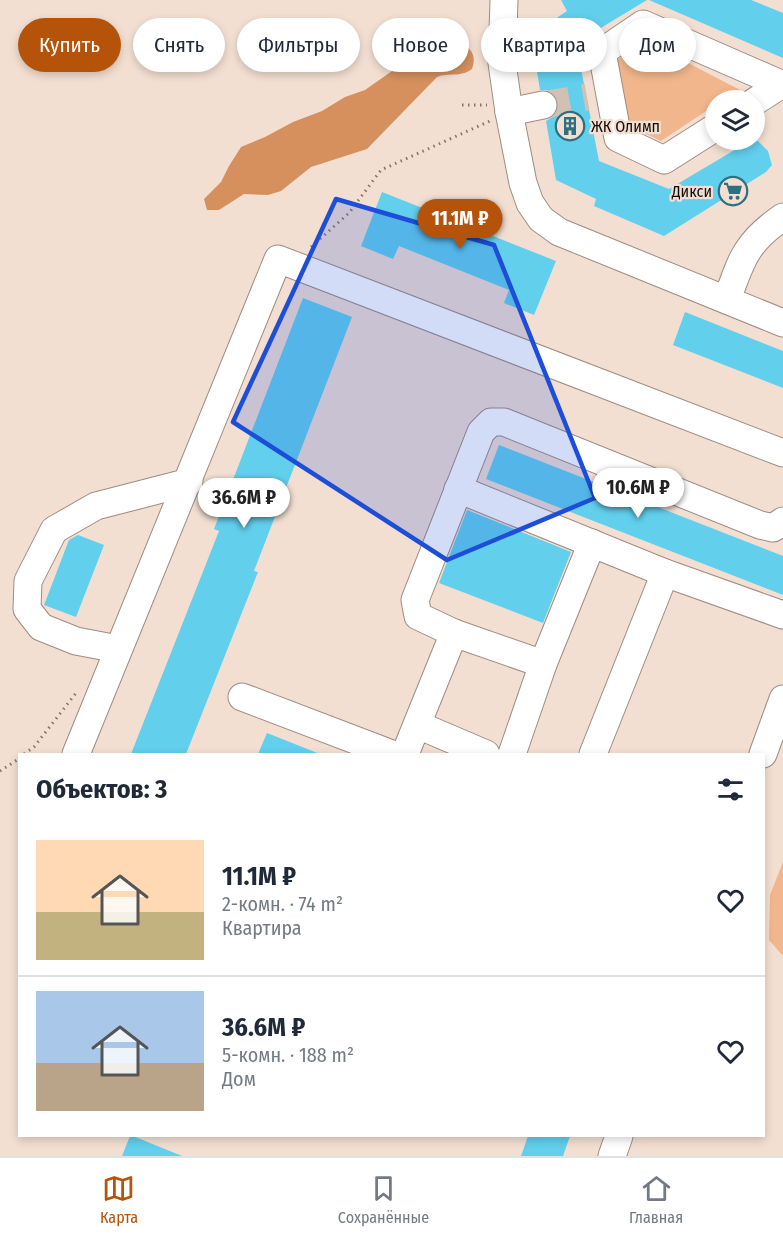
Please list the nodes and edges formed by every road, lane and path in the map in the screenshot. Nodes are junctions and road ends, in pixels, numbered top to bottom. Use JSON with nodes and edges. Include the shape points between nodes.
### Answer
{"nodes":[{"id":1,"x":504,"y":0,"type":"edge"},
{"id":2,"x":782,"y":85,"type":"edge"},
{"id":3,"x":765,"y":95,"type":"edge"},
{"id":4,"x":543,"y":105,"type":"tunnel mouth"},
{"id":5,"x":509,"y":112,"type":"junction"},
{"id":6,"x":705,"y":134,"type":"edge"},
{"id":7,"x":783,"y":217,"type":"edge"},
{"id":8,"x":291,"y":264,"type":"junction"},
{"id":9,"x":727,"y":300,"type":"junction"},
{"id":10,"x":783,"y":322,"type":"edge"},
{"id":11,"x":783,"y":453,"type":"edge"},
{"id":12,"x":189,"y":482,"type":"junction"},
{"id":13,"x":459,"y":489,"type":"junction"},
{"id":14,"x":783,"y":521,"type":"edge"},
{"id":15,"x":592,"y":543,"type":"junction"},
{"id":16,"x":665,"y":573,"type":"junction"},
{"id":17,"x":783,"y":615,"type":"edge"},
{"id":18,"x":454,"y":633,"type":"junction"},
{"id":19,"x":118,"y":650,"type":"junction"},
{"id":20,"x":543,"y":664,"type":"junction"},
{"id":21,"x":81,"y":686,"type":"dead end"},
{"id":22,"x":242,"y":697,"type":"dead end"},
{"id":23,"x":783,"y":699,"type":"edge"},
{"id":24,"x":418,"y":725,"type":"junction"},
{"id":25,"x":25,"y":753,"type":"edge"},
{"id":26,"x":76,"y":753,"type":"edge"},
{"id":27,"x":389,"y":753,"type":"edge"},
{"id":28,"x":405,"y":753,"type":"edge"},
{"id":29,"x":484,"y":753,"type":"edge"},
{"id":30,"x":512,"y":753,"type":"edge"},
{"id":31,"x":593,"y":753,"type":"edge"},
{"id":32,"x":762,"y":753,"type":"edge"},
{"id":33,"x":18,"y":759,"type":"edge"},
{"id":34,"x":0,"y":771,"type":"edge"},
{"id":35,"x":619,"y":1137,"type":"edge"},
{"id":36,"x":612,"y":1156,"type":"edge"}],
"edges":[{"from":1,"to":5,"type":"lane","via":[[502,63]]},
{"from":2,"to":3,"type":"lane"},
{"from":2,"to":6,"type":"lane","via":[[643,24],[602,52],[598,95],[618,138],[664,160]]},
{"from":4,"to":5,"type":"lane"},
{"from":5,"to":8,"type":"path","via":[[381,170],[349,213]]},
{"from":5,"to":9,"type":"lane","via":[[523,183],[541,219],[559,232]]},
{"from":7,"to":9,"type":"lane","via":[[752,242]]},
{"from":8,"to":11,"type":"lane"},
{"from":8,"to":12,"type":"lane","via":[[278,259]]},
{"from":9,"to":10,"type":"lane"},
{"from":12,"to":19,"type":"lane"},
{"from":12,"to":19,"type":"lane","via":[[96,506],[54,530],[28,581],[27,609],[41,627],[76,641]]},
{"from":13,"to":14,"type":"lane","via":[[481,432],[491,422],[504,422],[760,525],[773,528]]},
{"from":13,"to":15,"type":"lane"},
{"from":13,"to":18,"type":"lane","via":[[416,600],[418,616]]},
{"from":15,"to":16,"type":"lane"},
{"from":15,"to":20,"type":"lane"},
{"from":16,"to":17,"type":"lane"},
{"from":16,"to":31,"type":"lane"},
{"from":18,"to":20,"type":"lane"},
{"from":18,"to":24,"type":"lane"},
{"from":19,"to":26,"type":"lane"},
{"from":20,"to":30,"type":"lane"},
{"from":21,"to":25,"type":"path"},
{"from":22,"to":27,"type":"lane"},
{"from":23,"to":32,"type":"lane"},
{"from":24,"to":28,"type":"lane"},
{"from":24,"to":29,"type":"lane"},
{"from":33,"to":34,"type":"path"},
{"from":35,"to":36,"type":"lane"}]}
